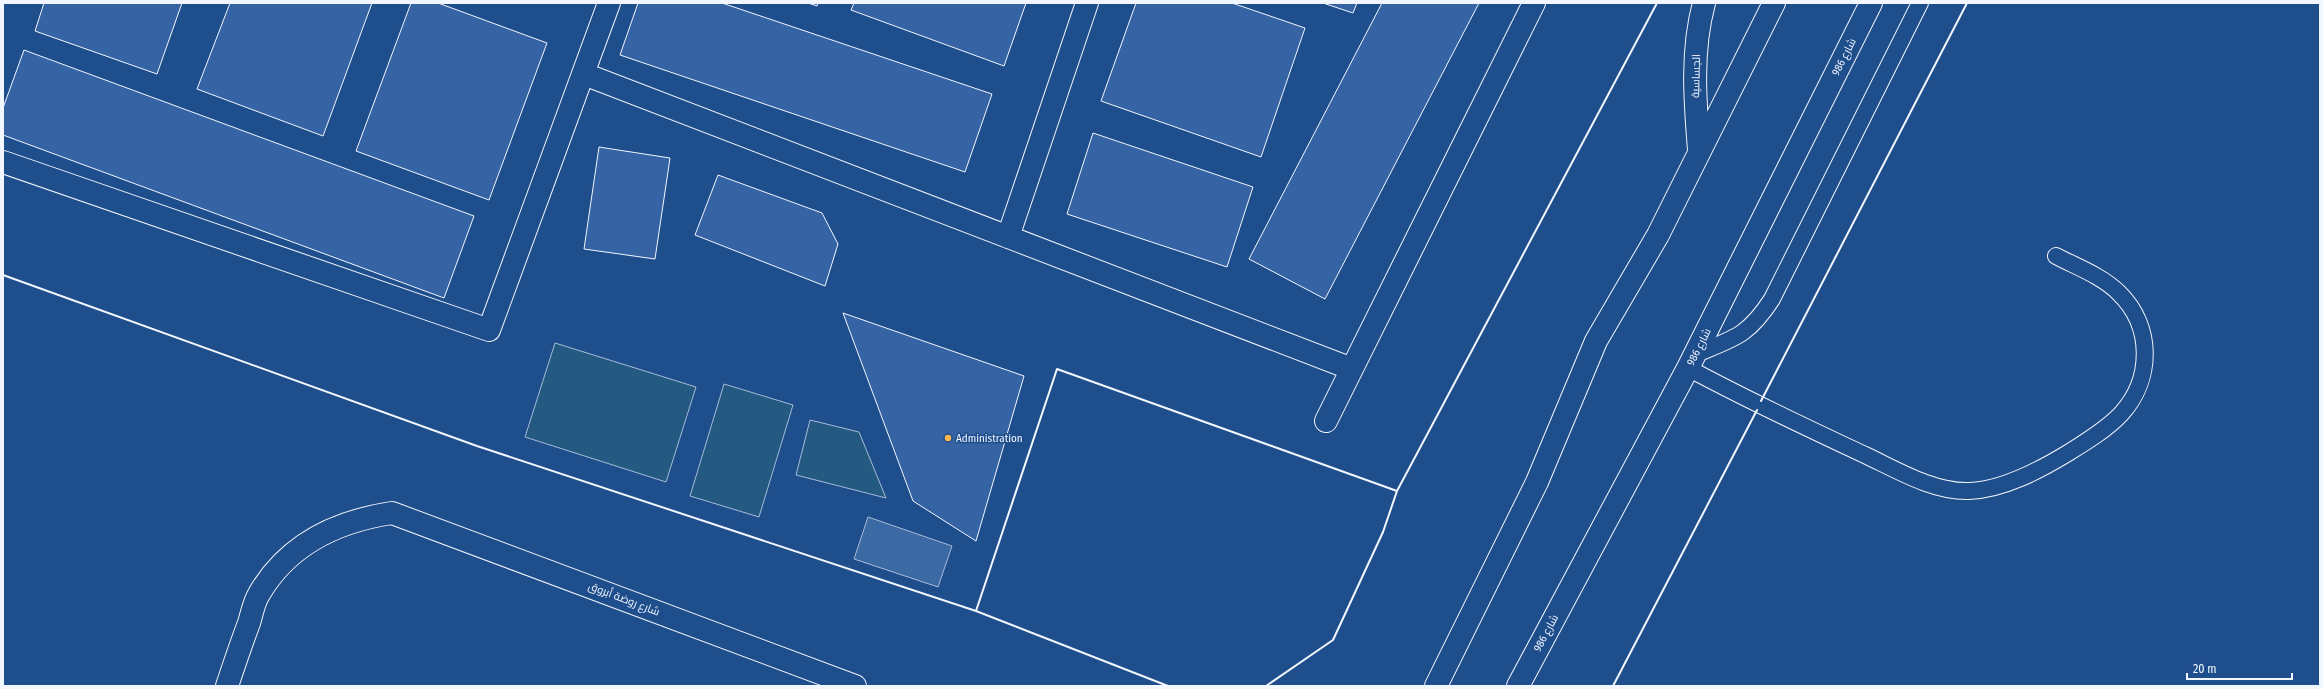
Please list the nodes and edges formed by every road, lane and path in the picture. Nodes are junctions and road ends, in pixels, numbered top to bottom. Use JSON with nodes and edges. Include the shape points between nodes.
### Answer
{"nodes":[{"id":1,"x":609,"y":3,"type":"edge"},
{"id":2,"x":1087,"y":3,"type":"edge"},
{"id":3,"x":1534,"y":3,"type":"edge"},
{"id":4,"x":1704,"y":3,"type":"edge"},
{"id":5,"x":1774,"y":3,"type":"edge"},
{"id":6,"x":1871,"y":3,"type":"edge"},
{"id":7,"x":1920,"y":3,"type":"edge"},
{"id":8,"x":584,"y":74,"type":"junction"},
{"id":9,"x":1699,"y":150,"type":"junction"},
{"id":10,"x":3,"y":162,"type":"edge"},
{"id":11,"x":1008,"y":237,"type":"junction"},
{"id":12,"x":2056,"y":256,"type":"dead end"},
{"id":13,"x":1692,"y":361,"type":"junction"},
{"id":14,"x":1352,"y":369,"type":"junction"},
{"id":15,"x":1326,"y":421,"type":"dead end"},
{"id":16,"x":227,"y":686,"type":"edge"},
{"id":17,"x":855,"y":686,"type":"edge"},
{"id":18,"x":1436,"y":686,"type":"edge"},
{"id":19,"x":1518,"y":686,"type":"edge"}],
"edges":[{"from":1,"to":8,"type":"street"},
{"from":2,"to":11,"type":"street"},
{"from":3,"to":14,"type":"street"},
{"from":4,"to":9,"type":"street","name":"الجساسية","via":[[1696,50],[1695,103]]},
{"from":5,"to":9,"type":"street"},
{"from":6,"to":13,"type":"street","name":"شارع 986"},
{"from":7,"to":13,"type":"lane","via":[[1772,299],[1758,321],[1738,337]]},
{"from":8,"to":10,"type":"street","via":[[489,330]]},
{"from":8,"to":11,"type":"street"},
{"from":9,"to":18,"type":"street","via":[[1658,235],[1596,341],[1537,482]]},
{"from":11,"to":14,"type":"street"},
{"from":12,"to":13,"type":"lane","via":[[2119,292],[2129,305],[2143,335],[2146,351],[2144,370],[2139,388],[2120,415],[2083,444],[2001,485],[1969,491],[1936,486],[1758,406]]},
{"from":13,"to":19,"type":"street","name":"شارع 986"},
{"from":14,"to":15,"type":"street"},
{"from":16,"to":17,"type":"street","name":"شارع روضة أبروق","via":[[258,594],[291,555],[336,526],[392,512]]}]}
